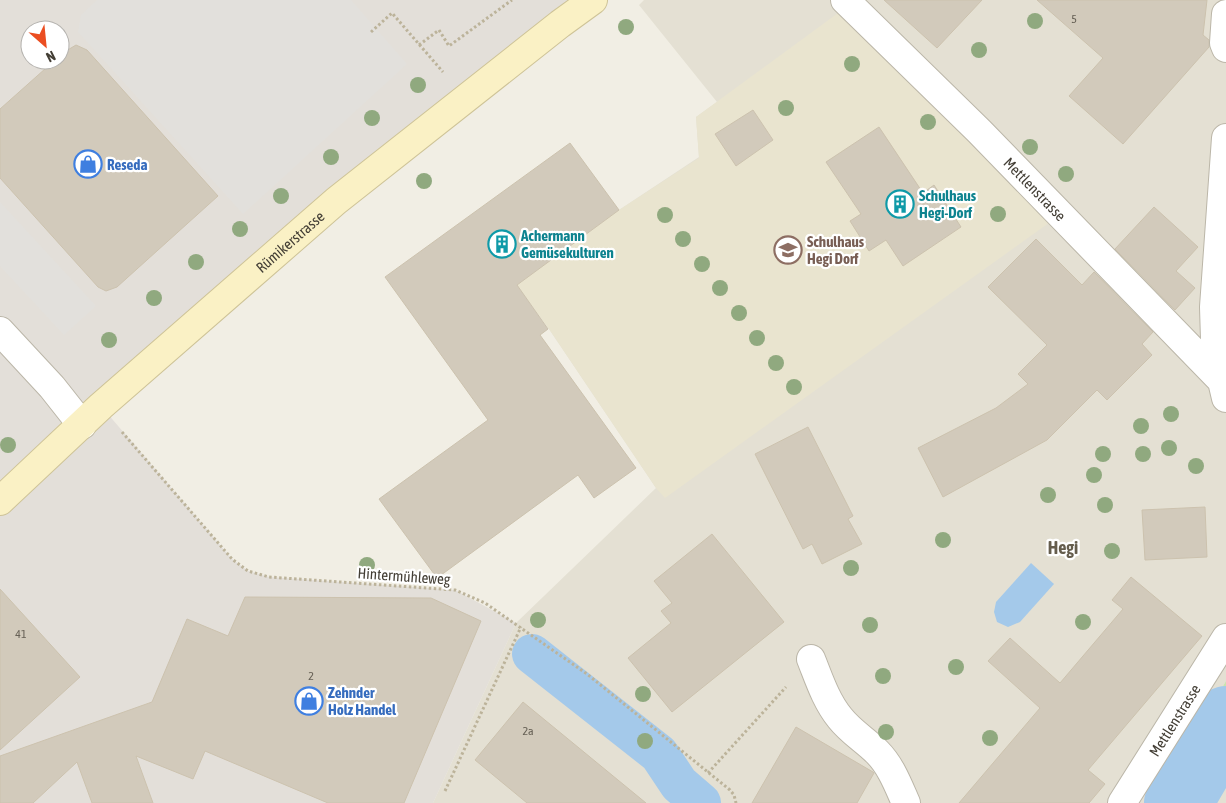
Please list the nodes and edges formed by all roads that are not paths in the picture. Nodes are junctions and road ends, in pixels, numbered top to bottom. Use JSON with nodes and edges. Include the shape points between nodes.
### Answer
{"nodes":[{"id":1,"x":592,"y":0,"type":"edge"},
{"id":2,"x":845,"y":0,"type":"edge"},
{"id":3,"x":1226,"y":14,"type":"edge"},
{"id":4,"x":1226,"y":48,"type":"edge"},
{"id":5,"x":1226,"y":138,"type":"edge"},
{"id":6,"x":0,"y":331,"type":"edge"},
{"id":7,"x":1224,"y":390,"type":"edge"},
{"id":8,"x":82,"y":425,"type":"junction"},
{"id":9,"x":0,"y":501,"type":"edge"},
{"id":10,"x":1226,"y":638,"type":"edge"},
{"id":11,"x":811,"y":659,"type":"road end"},
{"id":12,"x":906,"y":803,"type":"edge"},
{"id":13,"x":1122,"y":803,"type":"edge"}],
"edges":[{"from":1,"to":8,"type":"main road","name":"Rümikerstrasse","via":[[336,201]]},
{"from":2,"to":7,"type":"street","name":"Mettlenstrasse","via":[[979,132]]},
{"from":3,"to":4,"type":"street"},
{"from":5,"to":7,"type":"street","name":"Mettlenstrasse","via":[[1214,306],[1215,339]]},
{"from":6,"to":8,"type":"street"},
{"from":8,"to":9,"type":"main road","name":"Rümikerstrasse"},
{"from":10,"to":13,"type":"street","name":"Mettlenstrasse"},
{"from":11,"to":12,"type":"street","via":[[833,708],[846,725],[885,761]]}]}
